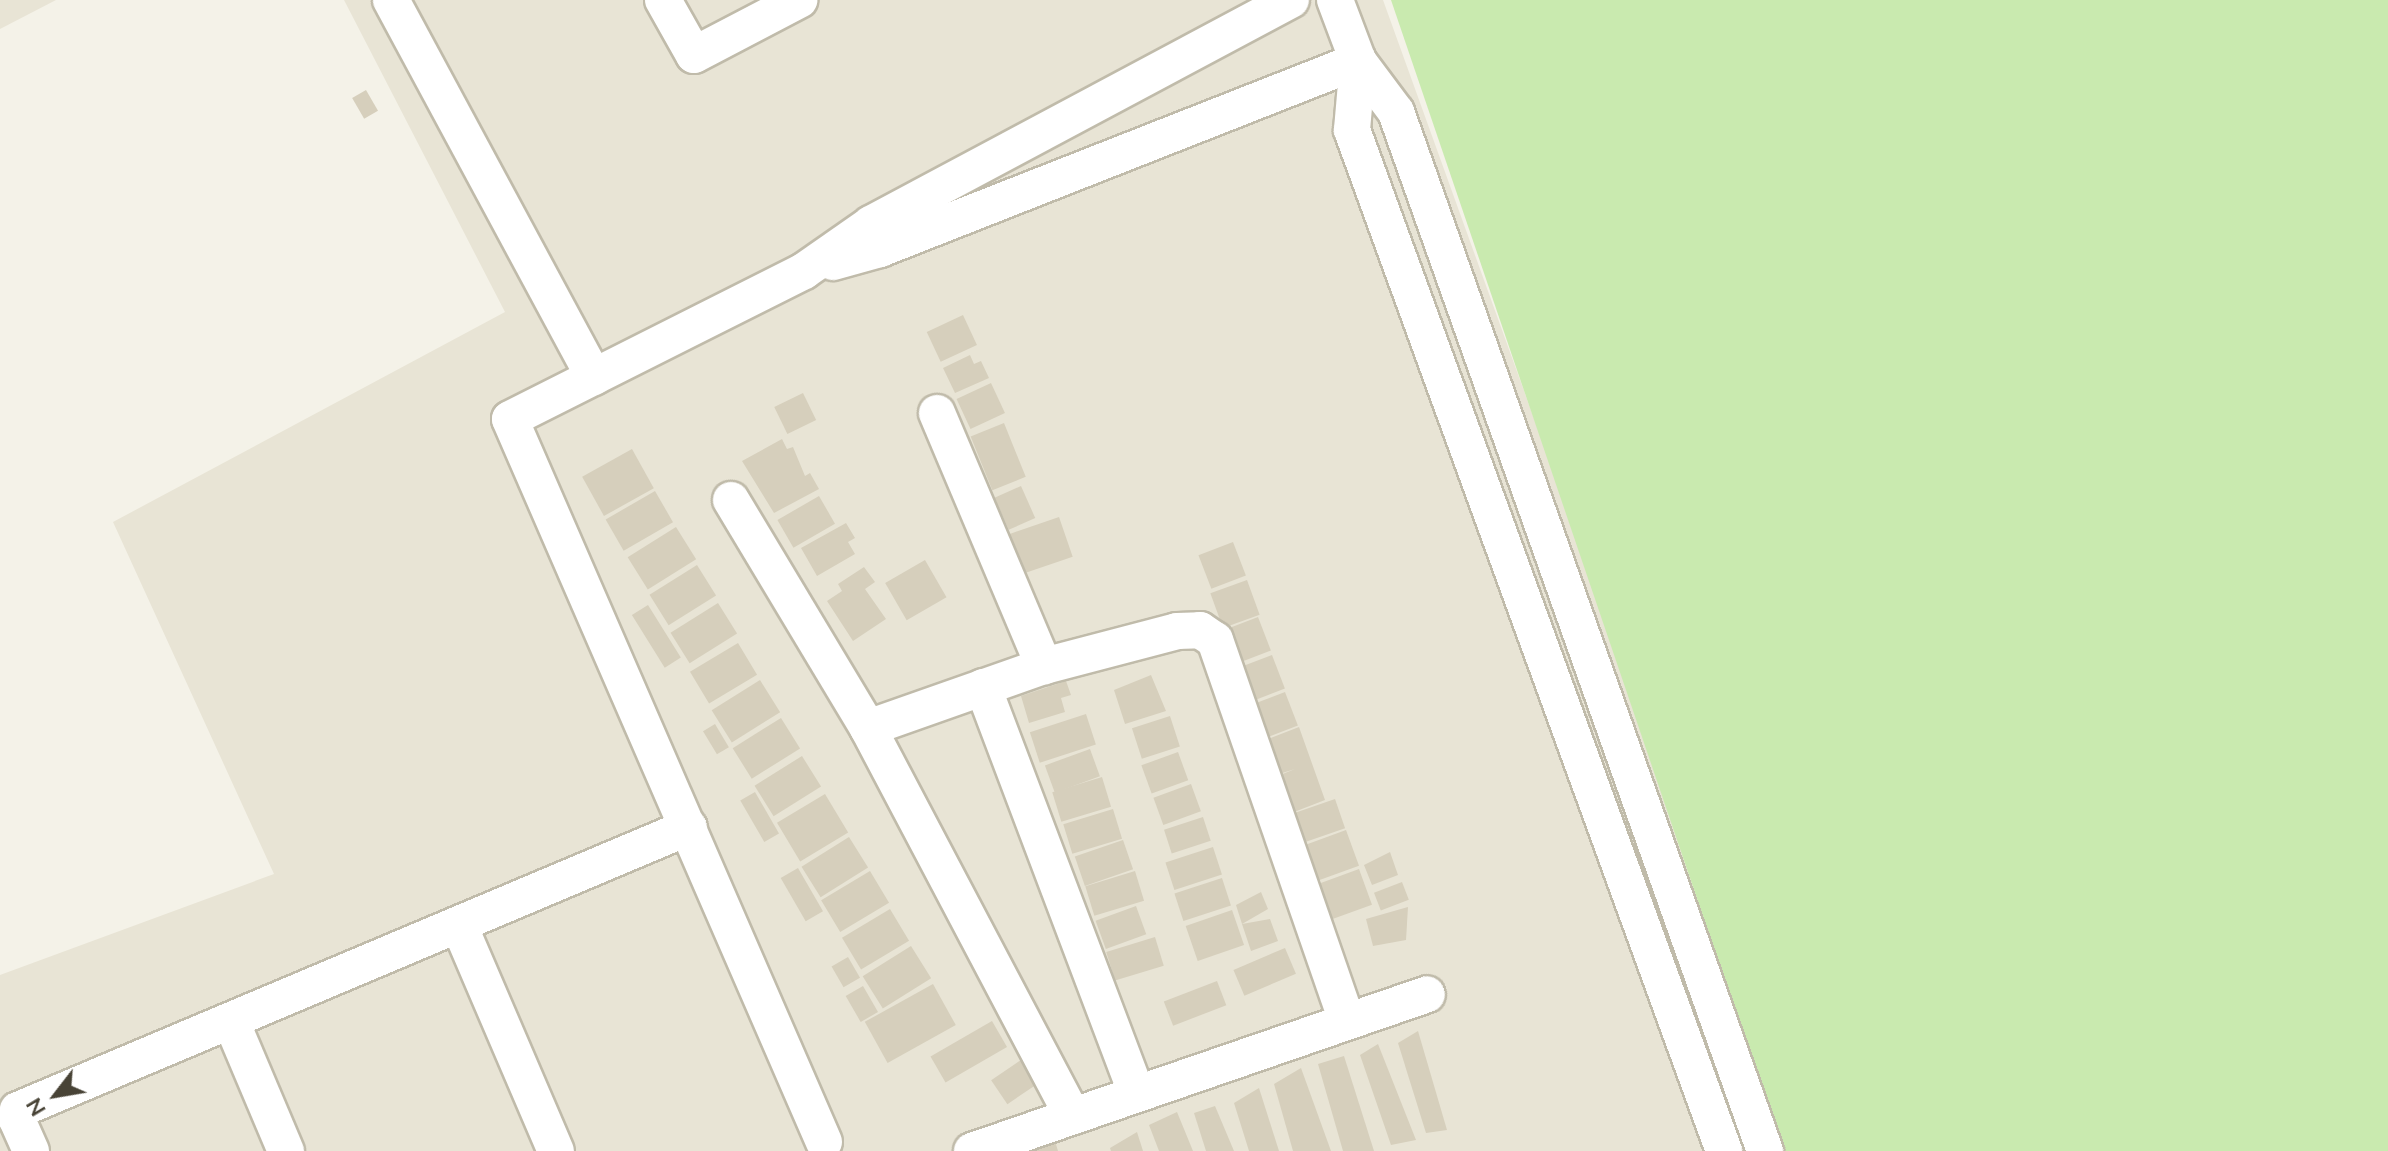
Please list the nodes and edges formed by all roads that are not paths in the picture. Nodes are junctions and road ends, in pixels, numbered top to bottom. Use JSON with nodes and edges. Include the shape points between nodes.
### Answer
{"nodes":[{"id":1,"x":391,"y":0,"type":"edge"},
{"id":2,"x":663,"y":0,"type":"edge"},
{"id":3,"x":799,"y":0,"type":"edge"},
{"id":4,"x":1291,"y":0,"type":"edge"},
{"id":5,"x":1335,"y":0,"type":"edge"},
{"id":6,"x":1358,"y":61,"type":"junction"},
{"id":7,"x":804,"y":271,"type":"junction"},
{"id":8,"x":594,"y":377,"type":"junction"},
{"id":9,"x":937,"y":413,"type":"dead end"},
{"id":10,"x":731,"y":500,"type":"dead end"},
{"id":11,"x":1044,"y":666,"type":"junction"},
{"id":12,"x":983,"y":687,"type":"junction"},
{"id":13,"x":868,"y":728,"type":"junction"},
{"id":14,"x":689,"y":827,"type":"junction"},
{"id":15,"x":459,"y":925,"type":"junction"},
{"id":16,"x":1427,"y":994,"type":"dead end"},
{"id":17,"x":231,"y":1021,"type":"junction"},
{"id":18,"x":1347,"y":1021,"type":"junction"},
{"id":19,"x":1137,"y":1094,"type":"junction"},
{"id":20,"x":1073,"y":1116,"type":"junction"},
{"id":21,"x":824,"y":1142,"type":"dead end"},
{"id":22,"x":31,"y":1151,"type":"edge"},
{"id":23,"x":286,"y":1151,"type":"edge"},
{"id":24,"x":556,"y":1151,"type":"edge"},
{"id":25,"x":972,"y":1151,"type":"edge"},
{"id":26,"x":1724,"y":1151,"type":"edge"},
{"id":27,"x":1765,"y":1151,"type":"edge"}],
"edges":[{"from":1,"to":8,"type":"street"},
{"from":2,"to":3,"type":"street","via":[[694,55]]},
{"from":4,"to":7,"type":"street","via":[[871,224]]},
{"from":5,"to":6,"type":"street"},
{"from":6,"to":7,"type":"street","via":[[880,249]]},
{"from":6,"to":26,"type":"street","via":[[1352,130]]},
{"from":6,"to":27,"type":"street","via":[[1396,112]]},
{"from":7,"to":8,"type":"street"},
{"from":8,"to":14,"type":"street","via":[[515,415],[508,425]]},
{"from":9,"to":11,"type":"street"},
{"from":10,"to":13,"type":"street"},
{"from":11,"to":12,"type":"street"},
{"from":11,"to":18,"type":"street","via":[[1177,631],[1200,630],[1215,640]]},
{"from":12,"to":13,"type":"street"},
{"from":12,"to":19,"type":"street"},
{"from":13,"to":20,"type":"street"},
{"from":14,"to":15,"type":"street"},
{"from":14,"to":21,"type":"street"},
{"from":15,"to":17,"type":"street"},
{"from":15,"to":24,"type":"street"},
{"from":16,"to":18,"type":"street"},
{"from":17,"to":22,"type":"street","via":[[18,1110],[16,1118]]},
{"from":17,"to":23,"type":"street"},
{"from":18,"to":19,"type":"street"},
{"from":19,"to":20,"type":"street"},
{"from":20,"to":25,"type":"street"}]}
